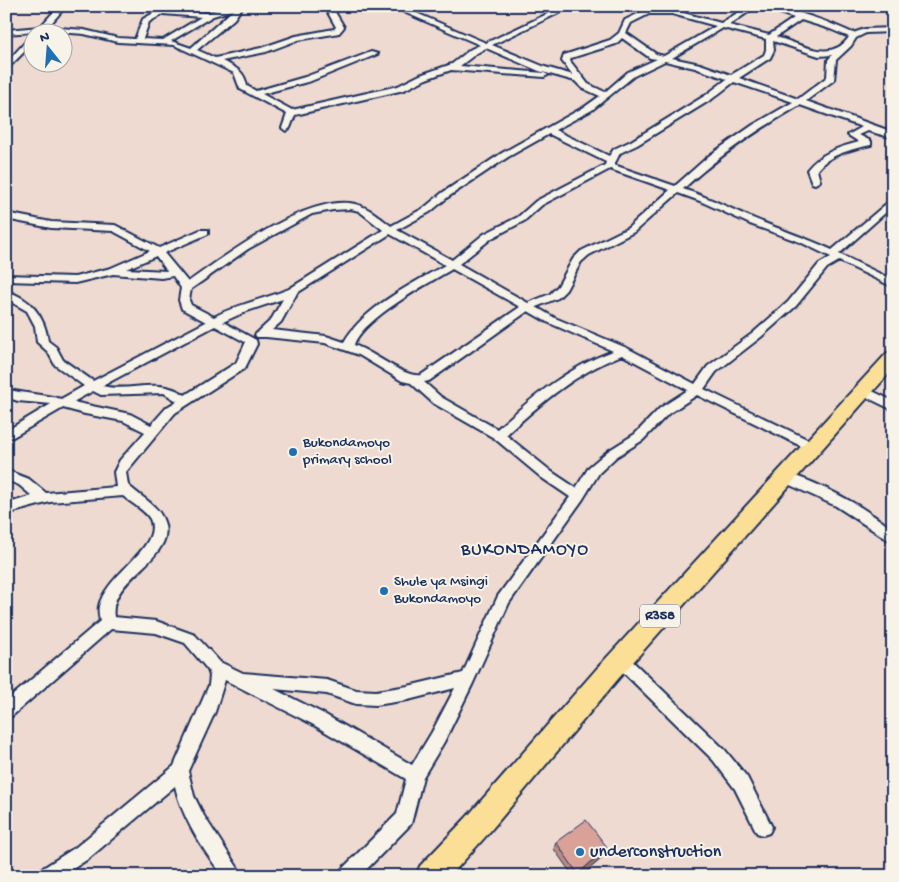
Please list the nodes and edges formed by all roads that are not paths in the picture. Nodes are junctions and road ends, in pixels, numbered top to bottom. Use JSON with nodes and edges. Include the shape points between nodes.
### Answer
{"nodes":[{"id":1,"x":63,"y":6,"type":"edge"},
{"id":2,"x":239,"y":6,"type":"edge"},
{"id":3,"x":342,"y":6,"type":"edge"},
{"id":4,"x":393,"y":6,"type":"edge"},
{"id":5,"x":570,"y":6,"type":"edge"},
{"id":6,"x":659,"y":6,"type":"edge"},
{"id":7,"x":754,"y":6,"type":"edge"},
{"id":8,"x":764,"y":6,"type":"edge"},
{"id":9,"x":649,"y":12,"type":"junction"},
{"id":10,"x":208,"y":15,"type":"junction"},
{"id":11,"x":800,"y":17,"type":"junction"},
{"id":12,"x":50,"y":22,"type":"edge"},
{"id":13,"x":721,"y":26,"type":"junction"},
{"id":14,"x":893,"y":30,"type":"edge"},
{"id":15,"x":6,"y":32,"type":"edge"},
{"id":16,"x":22,"y":32,"type":"edge"},
{"id":17,"x":72,"y":32,"type":"edge"},
{"id":18,"x":622,"y":34,"type":"junction"},
{"id":19,"x":853,"y":36,"type":"junction"},
{"id":20,"x":770,"y":39,"type":"junction"},
{"id":21,"x":138,"y":41,"type":"junction"},
{"id":22,"x":165,"y":42,"type":"junction"},
{"id":23,"x":22,"y":46,"type":"edge"},
{"id":24,"x":485,"y":46,"type":"junction"},
{"id":25,"x":10,"y":50,"type":"dead end"},
{"id":26,"x":193,"y":50,"type":"junction"},
{"id":27,"x":22,"y":51,"type":"edge"},
{"id":28,"x":838,"y":52,"type":"junction"},
{"id":29,"x":374,"y":54,"type":"dead end"},
{"id":30,"x":665,"y":59,"type":"junction"},
{"id":31,"x":214,"y":61,"type":"junction"},
{"id":32,"x":7,"y":68,"type":"edge"},
{"id":33,"x":452,"y":68,"type":"junction"},
{"id":34,"x":733,"y":78,"type":"junction"},
{"id":35,"x":578,"y":79,"type":"junction"},
{"id":36,"x":585,"y":86,"type":"junction"},
{"id":37,"x":257,"y":94,"type":"junction"},
{"id":38,"x":606,"y":96,"type":"junction"},
{"id":39,"x":801,"y":102,"type":"junction"},
{"id":40,"x":291,"y":113,"type":"junction"},
{"id":41,"x":286,"y":128,"type":"dead end"},
{"id":42,"x":550,"y":131,"type":"junction"},
{"id":43,"x":890,"y":134,"type":"edge"},
{"id":44,"x":610,"y":163,"type":"junction"},
{"id":45,"x":815,"y":181,"type":"dead end"},
{"id":46,"x":677,"y":190,"type":"junction"},
{"id":47,"x":893,"y":201,"type":"edge"},
{"id":48,"x":6,"y":216,"type":"edge"},
{"id":49,"x":390,"y":230,"type":"junction"},
{"id":50,"x":204,"y":232,"type":"dead end"},
{"id":51,"x":157,"y":251,"type":"junction"},
{"id":52,"x":836,"y":255,"type":"junction"},
{"id":53,"x":452,"y":265,"type":"junction"},
{"id":54,"x":113,"y":271,"type":"junction"},
{"id":55,"x":174,"y":273,"type":"junction"},
{"id":56,"x":6,"y":278,"type":"edge"},
{"id":57,"x":893,"y":284,"type":"edge"},
{"id":58,"x":186,"y":288,"type":"junction"},
{"id":59,"x":293,"y":291,"type":"junction"},
{"id":60,"x":6,"y":294,"type":"edge"},
{"id":61,"x":527,"y":307,"type":"junction"},
{"id":62,"x":214,"y":322,"type":"junction"},
{"id":63,"x":265,"y":333,"type":"junction"},
{"id":64,"x":250,"y":340,"type":"junction"},
{"id":65,"x":348,"y":348,"type":"junction"},
{"id":66,"x":623,"y":351,"type":"junction"},
{"id":67,"x":893,"y":357,"type":"edge"},
{"id":68,"x":415,"y":380,"type":"junction"},
{"id":69,"x":94,"y":386,"type":"junction"},
{"id":70,"x":697,"y":390,"type":"junction"},
{"id":71,"x":864,"y":391,"type":"junction"},
{"id":72,"x":6,"y":393,"type":"edge"},
{"id":73,"x":184,"y":400,"type":"junction"},
{"id":74,"x":64,"y":403,"type":"junction"},
{"id":75,"x":893,"y":406,"type":"edge"},
{"id":76,"x":154,"y":432,"type":"junction"},
{"id":77,"x":498,"y":435,"type":"junction"},
{"id":78,"x":6,"y":437,"type":"edge"},
{"id":79,"x":811,"y":446,"type":"junction"},
{"id":80,"x":6,"y":475,"type":"edge"},
{"id":81,"x":784,"y":477,"type":"junction"},
{"id":82,"x":125,"y":491,"type":"junction"},
{"id":83,"x":578,"y":496,"type":"junction"},
{"id":84,"x":44,"y":498,"type":"junction"},
{"id":85,"x":6,"y":509,"type":"edge"},
{"id":86,"x":893,"y":538,"type":"edge"},
{"id":87,"x":108,"y":623,"type":"junction"},
{"id":88,"x":621,"y":660,"type":"junction"},
{"id":89,"x":215,"y":667,"type":"junction"},
{"id":90,"x":468,"y":678,"type":"junction"},
{"id":91,"x":241,"y":680,"type":"junction"},
{"id":92,"x":6,"y":711,"type":"edge"},
{"id":93,"x":180,"y":771,"type":"junction"},
{"id":94,"x":415,"y":775,"type":"junction"},
{"id":95,"x":763,"y":827,"type":"dead end"},
{"id":96,"x":46,"y":876,"type":"edge"},
{"id":97,"x":234,"y":876,"type":"edge"},
{"id":98,"x":347,"y":876,"type":"edge"},
{"id":99,"x":430,"y":876,"type":"edge"}],
"edges":[{"from":1,"to":12,"type":"street"},
{"from":2,"to":10,"type":"street"},
{"from":2,"to":26,"type":"street","via":[[232,18]]},
{"from":3,"to":31,"type":"street","via":[[331,11],[340,27],[336,31],[296,38],[263,50]]},
{"from":4,"to":24,"type":"street"},
{"from":5,"to":24,"type":"street"},
{"from":6,"to":9,"type":"street"},
{"from":7,"to":13,"type":"street"},
{"from":8,"to":11,"type":"street"},
{"from":9,"to":13,"type":"street","via":[[666,11]]},
{"from":9,"to":18,"type":"street","via":[[628,22]]},
{"from":10,"to":21,"type":"street","via":[[158,14],[144,23]]},
{"from":10,"to":22,"type":"street"},
{"from":11,"to":19,"type":"street"},
{"from":11,"to":20,"type":"street"},
{"from":13,"to":20,"type":"street"},
{"from":13,"to":30,"type":"street"},
{"from":14,"to":19,"type":"street","via":[[873,29]]},
{"from":15,"to":16,"type":"street"},
{"from":17,"to":21,"type":"street"},
{"from":18,"to":30,"type":"street","via":[[648,53]]},
{"from":18,"to":35,"type":"street","via":[[609,44],[567,56],[566,61]]},
{"from":19,"to":28,"type":"street"},
{"from":20,"to":28,"type":"street","via":[[819,54]]},
{"from":20,"to":34,"type":"street","via":[[770,50],[766,56]]},
{"from":21,"to":22,"type":"street"},
{"from":22,"to":26,"type":"street"},
{"from":23,"to":25,"type":"street"},
{"from":24,"to":33,"type":"street"},
{"from":24,"to":35,"type":"street","via":[[542,69]]},
{"from":26,"to":31,"type":"street"},
{"from":27,"to":32,"type":"street"},
{"from":28,"to":39,"type":"street","via":[[832,60],[831,78]]},
{"from":29,"to":37,"type":"street"},
{"from":30,"to":34,"type":"street"},
{"from":30,"to":38,"type":"street","via":[[631,74]]},
{"from":31,"to":37,"type":"street","via":[[237,71],[243,86]]},
{"from":33,"to":36,"type":"street","via":[[532,73]]},
{"from":33,"to":40,"type":"street","via":[[396,90]]},
{"from":34,"to":39,"type":"street"},
{"from":34,"to":44,"type":"street","via":[[709,97],[617,151]]},
{"from":35,"to":36,"type":"street"},
{"from":36,"to":38,"type":"street"},
{"from":37,"to":40,"type":"street"},
{"from":38,"to":42,"type":"street"},
{"from":39,"to":43,"type":"street"},
{"from":39,"to":46,"type":"street","via":[[756,127],[713,157]]},
{"from":40,"to":41,"type":"street"},
{"from":42,"to":44,"type":"street"},
{"from":42,"to":49,"type":"street","via":[[505,155],[427,210]]},
{"from":43,"to":45,"type":"street","via":[[867,128],[852,135],[868,143],[852,146],[817,164],[812,170]]},
{"from":44,"to":46,"type":"street"},
{"from":44,"to":53,"type":"street","via":[[593,176],[539,203],[521,219],[482,240]]},
{"from":46,"to":52,"type":"street"},
{"from":46,"to":61,"type":"street","via":[[631,230],[585,253],[576,261],[562,288],[554,296]]},
{"from":47,"to":52,"type":"street"},
{"from":48,"to":51,"type":"street","via":[[51,225],[115,228]]},
{"from":49,"to":53,"type":"street"},
{"from":49,"to":58,"type":"street","via":[[362,209],[352,206],[309,212],[244,247]]},
{"from":49,"to":59,"type":"street"},
{"from":50,"to":51,"type":"street"},
{"from":51,"to":54,"type":"street"},
{"from":51,"to":55,"type":"street"},
{"from":52,"to":57,"type":"street"},
{"from":52,"to":70,"type":"street","via":[[792,304],[712,369]]},
{"from":53,"to":61,"type":"street"},
{"from":53,"to":65,"type":"street","via":[[382,309],[359,328]]},
{"from":54,"to":55,"type":"street"},
{"from":54,"to":56,"type":"street","via":[[75,280]]},
{"from":55,"to":58,"type":"street"},
{"from":58,"to":62,"type":"street","via":[[186,307]]},
{"from":59,"to":62,"type":"street","via":[[235,310]]},
{"from":59,"to":63,"type":"street"},
{"from":60,"to":69,"type":"street","via":[[31,309],[40,326],[41,339],[60,362]]},
{"from":61,"to":66,"type":"street"},
{"from":61,"to":68,"type":"street","via":[[431,375]]},
{"from":62,"to":64,"type":"street"},
{"from":62,"to":69,"type":"street"},
{"from":63,"to":64,"type":"street"},
{"from":63,"to":65,"type":"street","via":[[313,337]]},
{"from":64,"to":73,"type":"street","via":[[241,365]]},
{"from":65,"to":68,"type":"street","via":[[363,352]]},
{"from":66,"to":70,"type":"street"},
{"from":66,"to":77,"type":"street","via":[[568,376],[546,391]]},
{"from":67,"to":71,"type":"main road","number":"R358"},
{"from":68,"to":77,"type":"street","via":[[437,400]]},
{"from":69,"to":73,"type":"street","via":[[104,392],[166,389]]},
{"from":69,"to":74,"type":"street"},
{"from":70,"to":79,"type":"street"},
{"from":70,"to":83,"type":"street","via":[[664,411],[639,437],[600,464]]},
{"from":71,"to":75,"type":"street"},
{"from":71,"to":79,"type":"main road","number":"R358"},
{"from":72,"to":74,"type":"street"},
{"from":73,"to":76,"type":"street","via":[[171,410]]},
{"from":74,"to":76,"type":"street","via":[[126,417]]},
{"from":74,"to":78,"type":"street"},
{"from":76,"to":82,"type":"street","via":[[120,472]]},
{"from":77,"to":83,"type":"street"},
{"from":79,"to":81,"type":"main road","number":"R358"},
{"from":80,"to":84,"type":"street","via":[[24,482]]},
{"from":81,"to":86,"type":"street","via":[[836,499]]},
{"from":81,"to":88,"type":"main road","number":"R358"},
{"from":82,"to":84,"type":"street"},
{"from":82,"to":87,"type":"street","via":[[156,518],[159,528],[150,552],[112,591],[105,609]]},
{"from":83,"to":90,"type":"street","via":[[503,600]]},
{"from":84,"to":85,"type":"street"},
{"from":87,"to":89,"type":"street","via":[[156,627],[175,633],[190,640]]},
{"from":87,"to":92,"type":"street"},
{"from":88,"to":95,"type":"street","via":[[719,755],[740,783]]},
{"from":88,"to":99,"type":"main road","number":"R358"},
{"from":89,"to":91,"type":"street"},
{"from":89,"to":93,"type":"street","via":[[217,685]]},
{"from":90,"to":91,"type":"street","via":[[376,698],[356,697],[327,687]]},
{"from":90,"to":94,"type":"street"},
{"from":91,"to":94,"type":"street","via":[[318,718]]},
{"from":93,"to":96,"type":"street","via":[[82,853]]},
{"from":93,"to":97,"type":"street","via":[[186,797],[198,822]]},
{"from":94,"to":98,"type":"street","via":[[405,818]]}]}
